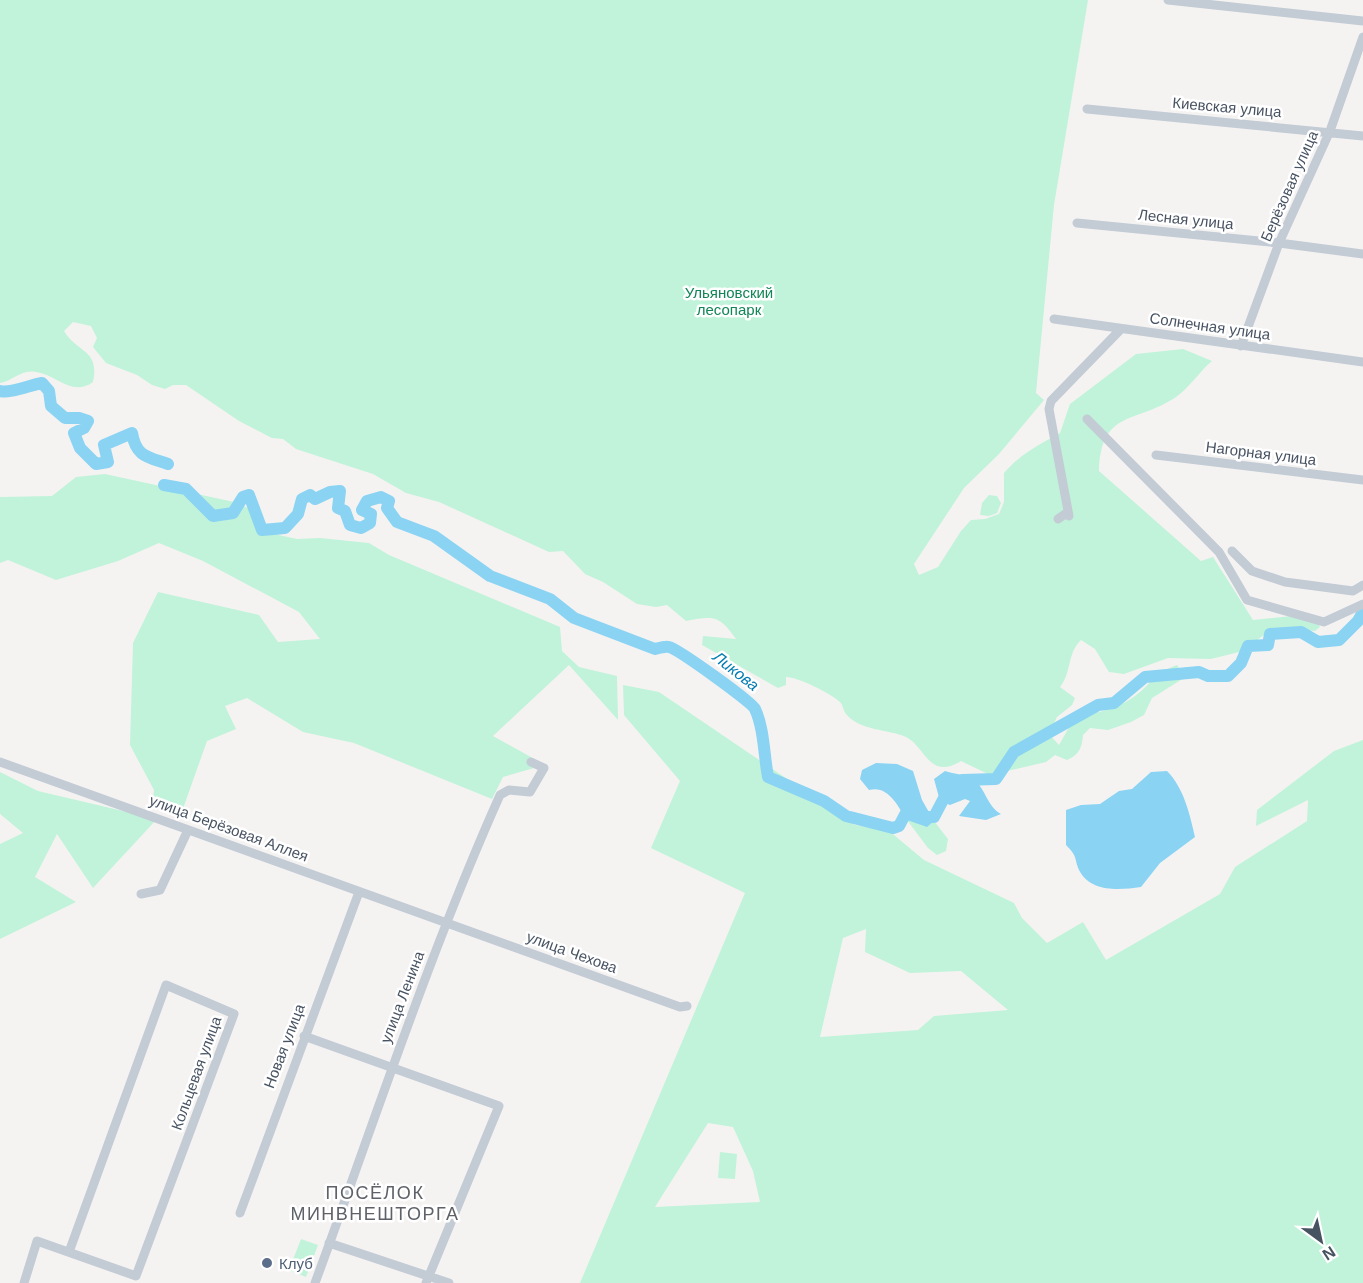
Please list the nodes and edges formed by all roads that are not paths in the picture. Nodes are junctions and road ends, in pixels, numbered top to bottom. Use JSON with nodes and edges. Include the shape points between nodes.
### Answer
{"nodes":[{"id":1,"x":1168,"y":0,"type":"edge"},
{"id":2,"x":1363,"y":21,"type":"edge"},
{"id":3,"x":1362,"y":41,"type":"edge"},
{"id":4,"x":1087,"y":110,"type":"dead end"},
{"id":5,"x":1330,"y":131,"type":"junction"},
{"id":6,"x":1363,"y":136,"type":"edge"},
{"id":7,"x":1077,"y":223,"type":"dead end"},
{"id":8,"x":1279,"y":243,"type":"junction"},
{"id":9,"x":1363,"y":254,"type":"edge"},
{"id":10,"x":1054,"y":319,"type":"dead end"},
{"id":11,"x":1121,"y":329,"type":"junction"},
{"id":12,"x":1241,"y":346,"type":"junction"},
{"id":13,"x":1363,"y":362,"type":"edge"},
{"id":14,"x":1087,"y":419,"type":"dead end"},
{"id":15,"x":1156,"y":455,"type":"dead end"},
{"id":16,"x":1363,"y":480,"type":"edge"},
{"id":17,"x":1058,"y":519,"type":"dead end"},
{"id":18,"x":1232,"y":551,"type":"dead end"},
{"id":19,"x":1363,"y":585,"type":"edge"},
{"id":20,"x":1363,"y":604,"type":"edge"},
{"id":21,"x":0,"y":762,"type":"edge"},
{"id":22,"x":531,"y":762,"type":"dead end"},
{"id":23,"x":188,"y":830,"type":"junction"},
{"id":24,"x":360,"y":891,"type":"junction"},
{"id":25,"x":141,"y":894,"type":"dead end"},
{"id":26,"x":446,"y":925,"type":"junction"},
{"id":27,"x":687,"y":1006,"type":"dead end"},
{"id":28,"x":304,"y":1036,"type":"junction"},
{"id":29,"x":391,"y":1068,"type":"junction"},
{"id":30,"x":240,"y":1213,"type":"dead end"},
{"id":31,"x":329,"y":1243,"type":"junction"},
{"id":32,"x":69,"y":1252,"type":"junction"},
{"id":33,"x":427,"y":1279,"type":"edge"},
{"id":34,"x":24,"y":1283,"type":"edge"},
{"id":35,"x":315,"y":1283,"type":"edge"},
{"id":36,"x":449,"y":1283,"type":"edge"}],
"edges":[{"from":1,"to":2,"type":"street"},
{"from":3,"to":5,"type":"street","name":"Берёзовая улица"},
{"from":4,"to":5,"type":"street","name":"Киевская улица"},
{"from":5,"to":6,"type":"street","name":"Киевская улица"},
{"from":5,"to":8,"type":"street","name":"Берёзовая улица"},
{"from":7,"to":8,"type":"street","name":"Лесная улица"},
{"from":8,"to":9,"type":"street","name":"Лесная улица"},
{"from":8,"to":12,"type":"street","name":"Берёзовая улица"},
{"from":10,"to":11,"type":"street","name":"Солнечная улица"},
{"from":11,"to":12,"type":"street","name":"Солнечная улица"},
{"from":11,"to":17,"type":"street","via":[[1051,401],[1049,409],[1069,514]]},
{"from":12,"to":13,"type":"street","name":"Солнечная улица"},
{"from":14,"to":20,"type":"street","via":[[1219,552],[1246,600],[1324,622]]},
{"from":15,"to":16,"type":"street","name":"Нагорная улица"},
{"from":18,"to":19,"type":"street","via":[[1252,571],[1285,582],[1353,591]]},
{"from":21,"to":23,"type":"street","name":"улица Берёзовая Аллея"},
{"from":22,"to":26,"type":"street","name":"улица Ленина","via":[[544,768],[530,792],[509,790],[500,795]]},
{"from":23,"to":24,"type":"street","name":"улица Берёзовая Аллея"},
{"from":23,"to":25,"type":"street","via":[[162,893]]},
{"from":24,"to":26,"type":"street","name":"улица Берёзовая Аллея"},
{"from":24,"to":28,"type":"street","name":"Новая улица"},
{"from":26,"to":27,"type":"street","name":"улица Чехова","via":[[680,1007]]},
{"from":26,"to":29,"type":"street","name":"улица Ленина"},
{"from":28,"to":29,"type":"street"},
{"from":28,"to":30,"type":"street","name":"Новая улица"},
{"from":29,"to":31,"type":"street","name":"улица Ленина"},
{"from":29,"to":33,"type":"street","via":[[499,1106]]},
{"from":31,"to":33,"type":"street"},
{"from":31,"to":35,"type":"street","name":"улица Ленина"},
{"from":32,"to":32,"type":"street","name":"Кольцевая улица","via":[[136,1276],[234,1014],[166,985]]},
{"from":32,"to":34,"type":"street","name":"Кольцевая улица","via":[[37,1241]]},
{"from":33,"to":36,"type":"street"}]}
